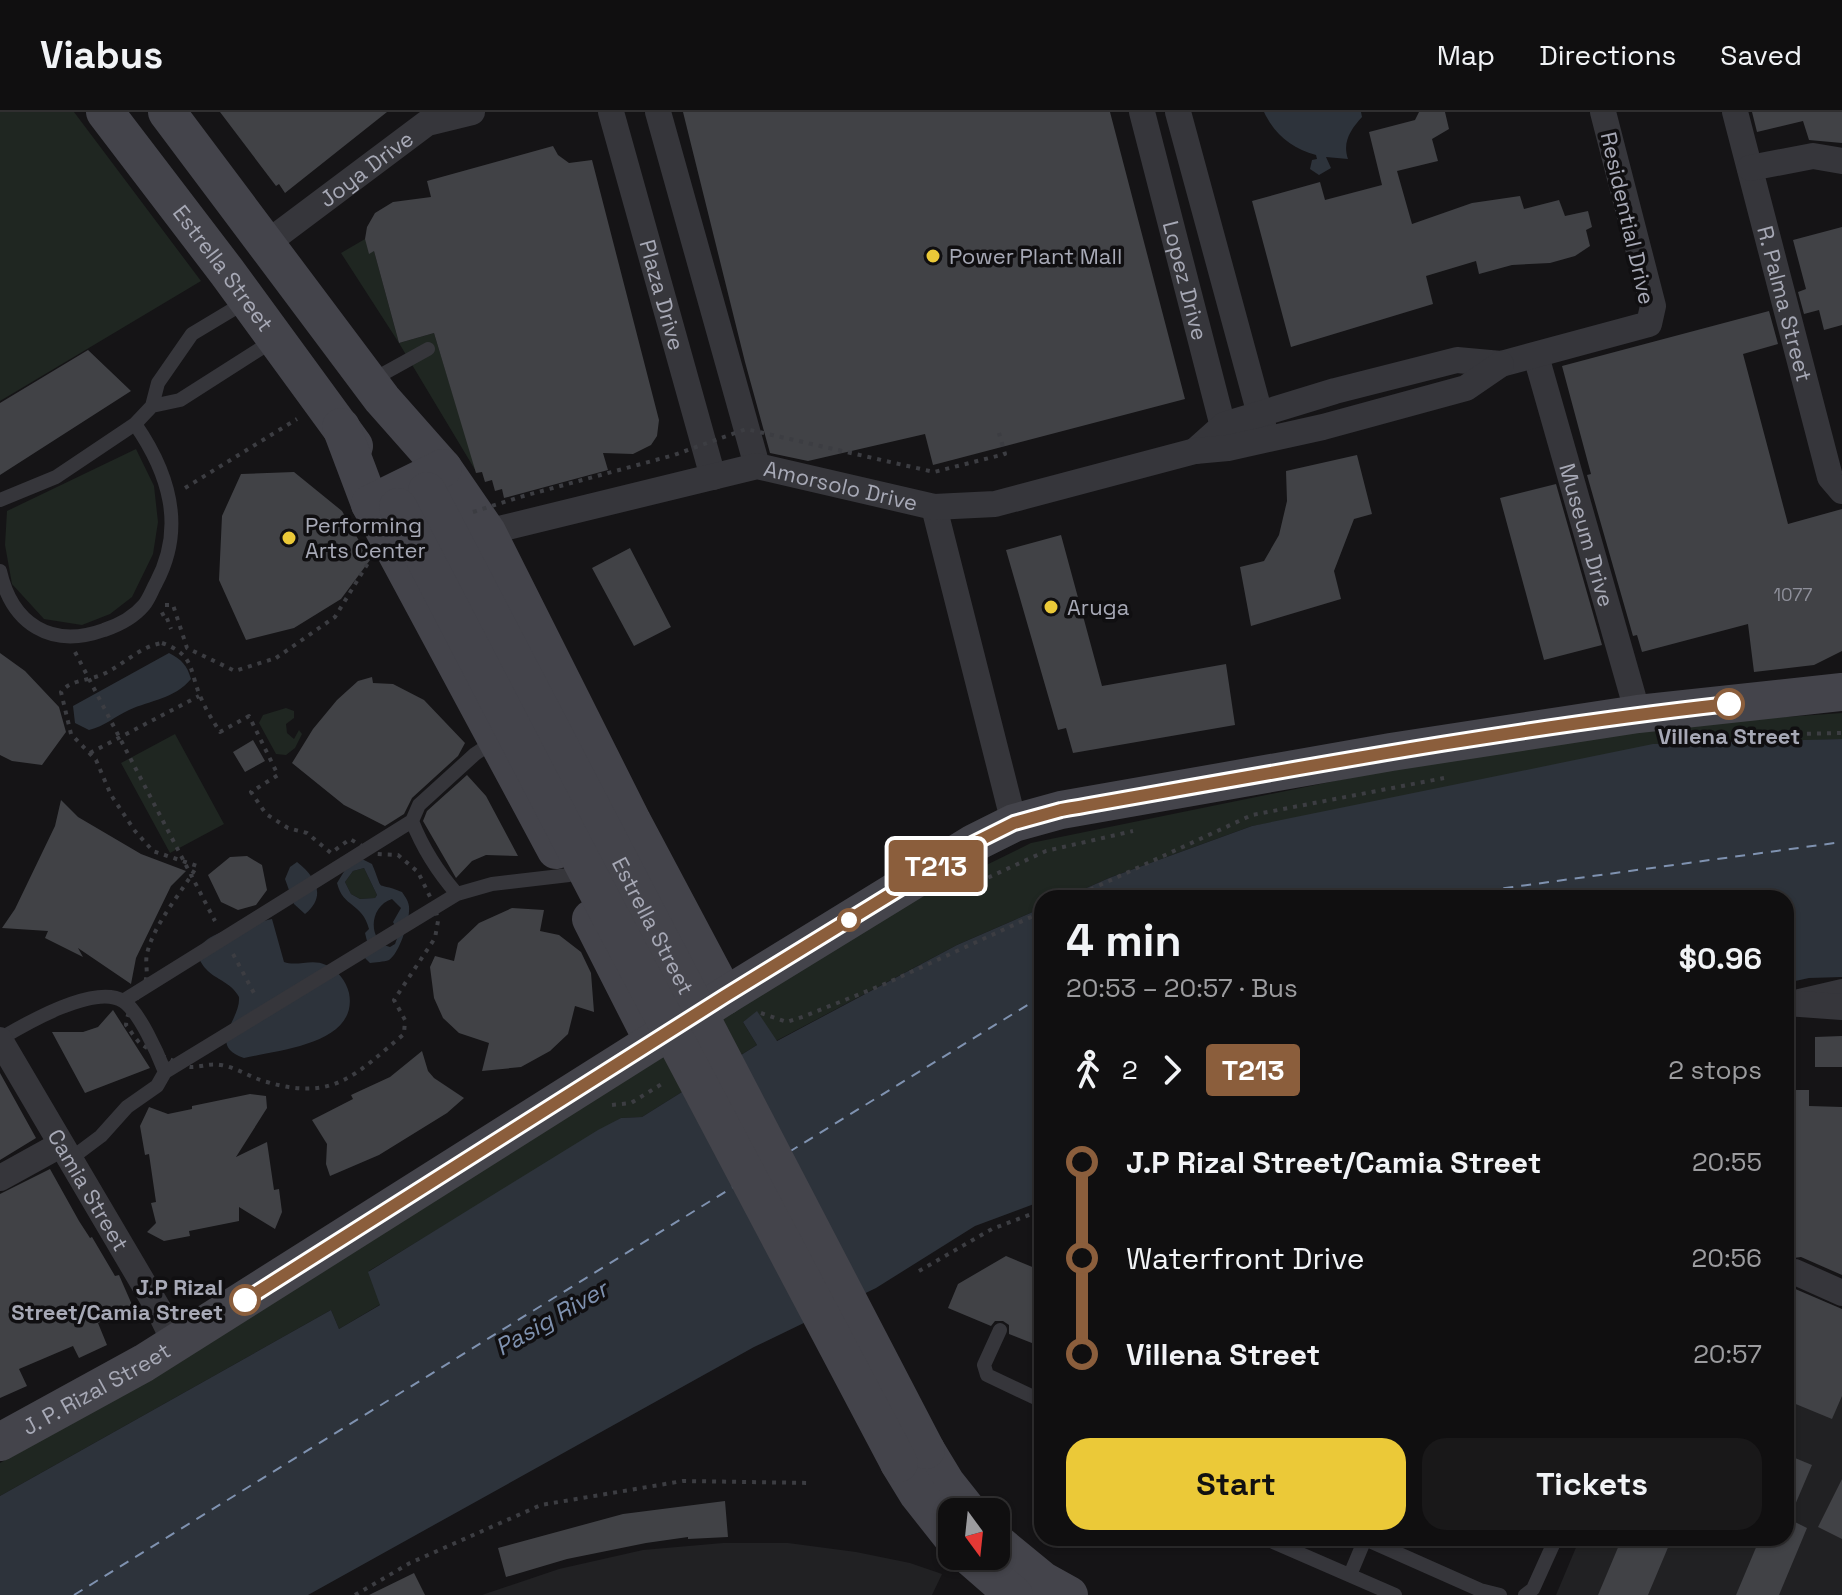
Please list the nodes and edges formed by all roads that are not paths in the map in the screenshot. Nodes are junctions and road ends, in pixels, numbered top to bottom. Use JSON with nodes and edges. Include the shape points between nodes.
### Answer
{"nodes":[{"id":1,"x":105,"y":112,"type":"edge"},
{"id":2,"x":167,"y":112,"type":"edge"},
{"id":3,"x":472,"y":112,"type":"edge"},
{"id":4,"x":611,"y":112,"type":"edge"},
{"id":5,"x":658,"y":112,"type":"edge"},
{"id":6,"x":1142,"y":112,"type":"edge"},
{"id":7,"x":1178,"y":112,"type":"edge"},
{"id":8,"x":1603,"y":112,"type":"edge"},
{"id":9,"x":1735,"y":112,"type":"edge"},
{"id":10,"x":1842,"y":161,"type":"edge"},
{"id":11,"x":1750,"y":168,"type":"junction"},
{"id":12,"x":267,"y":243,"type":"junction"},
{"id":13,"x":248,"y":300,"type":"junction"},
{"id":14,"x":1649,"y":324,"type":"joint"},
{"id":15,"x":275,"y":339,"type":"junction"},
{"id":16,"x":428,"y":349,"type":"dead end"},
{"id":17,"x":1536,"y":356,"type":"junction"},
{"id":18,"x":1501,"y":364,"type":"junction"},
{"id":19,"x":376,"y":390,"type":"junction"},
{"id":20,"x":152,"y":406,"type":"junction"},
{"id":21,"x":1260,"y":413,"type":"junction"},
{"id":22,"x":135,"y":424,"type":"junction"},
{"id":23,"x":1226,"y":436,"type":"junction"},
{"id":24,"x":1267,"y":440,"type":"junction"},
{"id":25,"x":757,"y":466,"type":"junction"},
{"id":26,"x":713,"y":477,"type":"junction"},
{"id":27,"x":408,"y":490,"type":"junction"},
{"id":28,"x":1842,"y":491,"type":"edge"},
{"id":29,"x":0,"y":500,"type":"edge"},
{"id":30,"x":934,"y":507,"type":"junction"},
{"id":31,"x":478,"y":522,"type":"junction"},
{"id":32,"x":0,"y":571,"type":"edge"},
{"id":33,"x":1842,"y":692,"type":"edge"},
{"id":34,"x":1638,"y":714,"type":"junction"},
{"id":35,"x":496,"y":740,"type":"junction"},
{"id":36,"x":412,"y":821,"type":"junction"},
{"id":37,"x":632,"y":821,"type":"junction"},
{"id":38,"x":1014,"y":823,"type":"junction"},
{"id":39,"x":569,"y":875,"type":"junction"},
{"id":40,"x":457,"y":894,"type":"junction"},
{"id":41,"x":1842,"y":989,"type":"edge"},
{"id":42,"x":725,"y":996,"type":"junction"},
{"id":43,"x":123,"y":1001,"type":"junction"},
{"id":44,"x":1794,"y":1001,"type":"edge"},
{"id":45,"x":1794,"y":1004,"type":"edge"},
{"id":46,"x":1842,"y":1007,"type":"edge"},
{"id":47,"x":0,"y":1039,"type":"edge"},
{"id":48,"x":653,"y":1041,"type":"junction"},
{"id":49,"x":165,"y":1072,"type":"junction"},
{"id":50,"x":64,"y":1152,"type":"junction"},
{"id":51,"x":0,"y":1178,"type":"edge"},
{"id":52,"x":1795,"y":1272,"type":"dead end"},
{"id":53,"x":1842,"y":1293,"type":"edge"},
{"id":54,"x":1000,"y":1330,"type":"dead end"},
{"id":55,"x":175,"y":1343,"type":"junction"},
{"id":56,"x":1034,"y":1397,"type":"edge"},
{"id":57,"x":4,"y":1438,"type":"edge"},
{"id":58,"x":913,"y":1456,"type":"junction"},
{"id":59,"x":958,"y":1498,"type":"edge"},
{"id":60,"x":938,"y":1519,"type":"edge"},
{"id":61,"x":1283,"y":1546,"type":"edge"},
{"id":62,"x":1361,"y":1546,"type":"edge"},
{"id":63,"x":1382,"y":1546,"type":"edge"},
{"id":64,"x":1552,"y":1546,"type":"edge"},
{"id":65,"x":1010,"y":1554,"type":"edge"},
{"id":66,"x":985,"y":1570,"type":"edge"},
{"id":67,"x":1350,"y":1575,"type":"junction"},
{"id":68,"x":1014,"y":1595,"type":"edge"},
{"id":69,"x":1069,"y":1595,"type":"edge"},
{"id":70,"x":1395,"y":1595,"type":"edge"},
{"id":71,"x":1500,"y":1595,"type":"edge"},
{"id":72,"x":1525,"y":1595,"type":"edge"}],
"edges":[{"from":1,"to":13,"type":"main road","name":"Estrella Street"},
{"from":2,"to":12,"type":"main road","name":"Estrella Street"},
{"from":3,"to":12,"type":"street","name":"Joya Drive","via":[[427,123]]},
{"from":4,"to":26,"type":"street","name":"Plaza Drive"},
{"from":5,"to":25,"type":"street","name":"Plaza Drive"},
{"from":6,"to":23,"type":"street","name":"Lopez Drive"},
{"from":7,"to":21,"type":"street","name":"Lopez Drive"},
{"from":8,"to":14,"type":"street","name":"Residential Drive","via":[[1653,306]]},
{"from":9,"to":11,"type":"street","name":"R. Palma Street"},
{"from":10,"to":11,"type":"street","via":[[1813,156]]},
{"from":11,"to":28,"type":"street","name":"R. Palma Street","via":[[1830,477]]},
{"from":12,"to":19,"type":"main road","name":"Estrella Street"},
{"from":13,"to":15,"type":"main road","name":"Estrella Street"},
{"from":13,"to":20,"type":"lane","via":[[192,334],[162,376]]},
{"from":14,"to":17,"type":"street","name":"Amorsolo Drive"},
{"from":15,"to":20,"type":"lane","via":[[180,400]]},
{"from":15,"to":27,"type":"main road","name":"Estrella Street","via":[[332,414]]},
{"from":16,"to":19,"type":"lane"},
{"from":17,"to":18,"type":"street","name":"Amorsolo Drive"},
{"from":17,"to":34,"type":"street","name":"Museum Drive"},
{"from":18,"to":21,"type":"street","name":"Amorsolo Drive","via":[[1457,360]]},
{"from":18,"to":24,"type":"street","name":"Amorsolo Drive","via":[[1466,388]]},
{"from":19,"to":27,"type":"main road","name":"Estrella Street"},
{"from":20,"to":22,"type":"lane"},
{"from":21,"to":23,"type":"street","name":"Amorsolo Drive"},
{"from":21,"to":24,"type":"street","name":"Lopez Drive"},
{"from":22,"to":29,"type":"lane","via":[[56,477]]},
{"from":22,"to":32,"type":"lane","via":[[157,459],[170,498],[164,567],[145,604],[120,624],[67,638],[37,629],[16,611]]},
{"from":23,"to":24,"type":"street","name":"Amorsolo Drive"},
{"from":23,"to":30,"type":"street","name":"Amorsolo Drive","via":[[1195,451],[995,504]]},
{"from":25,"to":26,"type":"street","name":"Amorsolo Drive"},
{"from":25,"to":30,"type":"street","name":"Amorsolo Drive"},
{"from":26,"to":31,"type":"street","name":"Amorsolo Drive"},
{"from":27,"to":31,"type":"main road","name":"Estrella Street"},
{"from":27,"to":35,"type":"main road","name":"Estrella Street"},
{"from":27,"to":58,"type":"main road","name":"Estrella Street","bridge":true},
{"from":30,"to":38,"type":"street"},
{"from":31,"to":37,"type":"main road","name":"Estrella Street"},
{"from":33,"to":34,"type":"main road","name":"J. P. Rizal Street"},
{"from":34,"to":38,"type":"main road","name":"J. P. Rizal Street","via":[[1360,757]]},
{"from":35,"to":36,"type":"lane","via":[[419,805]]},
{"from":35,"to":39,"type":"main road","name":"Estrella Street"},
{"from":36,"to":40,"type":"lane","via":[[440,875]]},
{"from":36,"to":43,"type":"lane"},
{"from":37,"to":39,"type":"main road","via":[[629,847],[618,862],[600,871]]},
{"from":37,"to":42,"type":"main road","name":"Estrella Street"},
{"from":38,"to":42,"type":"main road","name":"J. P. Rizal Street"},
{"from":39,"to":40,"type":"lane","via":[[492,884]]},
{"from":39,"to":48,"type":"main road","name":"Estrella Street"},
{"from":40,"to":49,"type":"lane"},
{"from":41,"to":44,"type":"street"},
{"from":42,"to":48,"type":"main road","name":"J. P. Rizal Street"},
{"from":43,"to":47,"type":"lane","via":[[107,996],[83,1001],[38,1017]]},
{"from":43,"to":49,"type":"lane"},
{"from":45,"to":46,"type":"street"},
{"from":47,"to":50,"type":"street","name":"Camia Street"},
{"from":48,"to":55,"type":"main road","name":"J. P. Rizal Street"},
{"from":49,"to":50,"type":"lane","via":[[157,1086],[127,1107],[101,1136]]},
{"from":50,"to":51,"type":"street"},
{"from":50,"to":55,"type":"street","name":"Camia Street"},
{"from":52,"to":53,"type":"street"},
{"from":54,"to":56,"type":"lane","via":[[984,1365],[987,1375]]},
{"from":55,"to":57,"type":"main road","name":"J. P. Rizal Street"},
{"from":58,"to":59,"type":"main road"},
{"from":58,"to":60,"type":"main road","via":[[918,1494]]},
{"from":61,"to":67,"type":"lane"},
{"from":62,"to":67,"type":"lane"},
{"from":63,"to":71,"type":"lane"},
{"from":64,"to":72,"type":"lane","via":[[1533,1589]]},
{"from":65,"to":69,"type":"main road"},
{"from":66,"to":68,"type":"main road"},
{"from":67,"to":70,"type":"lane"}]}
